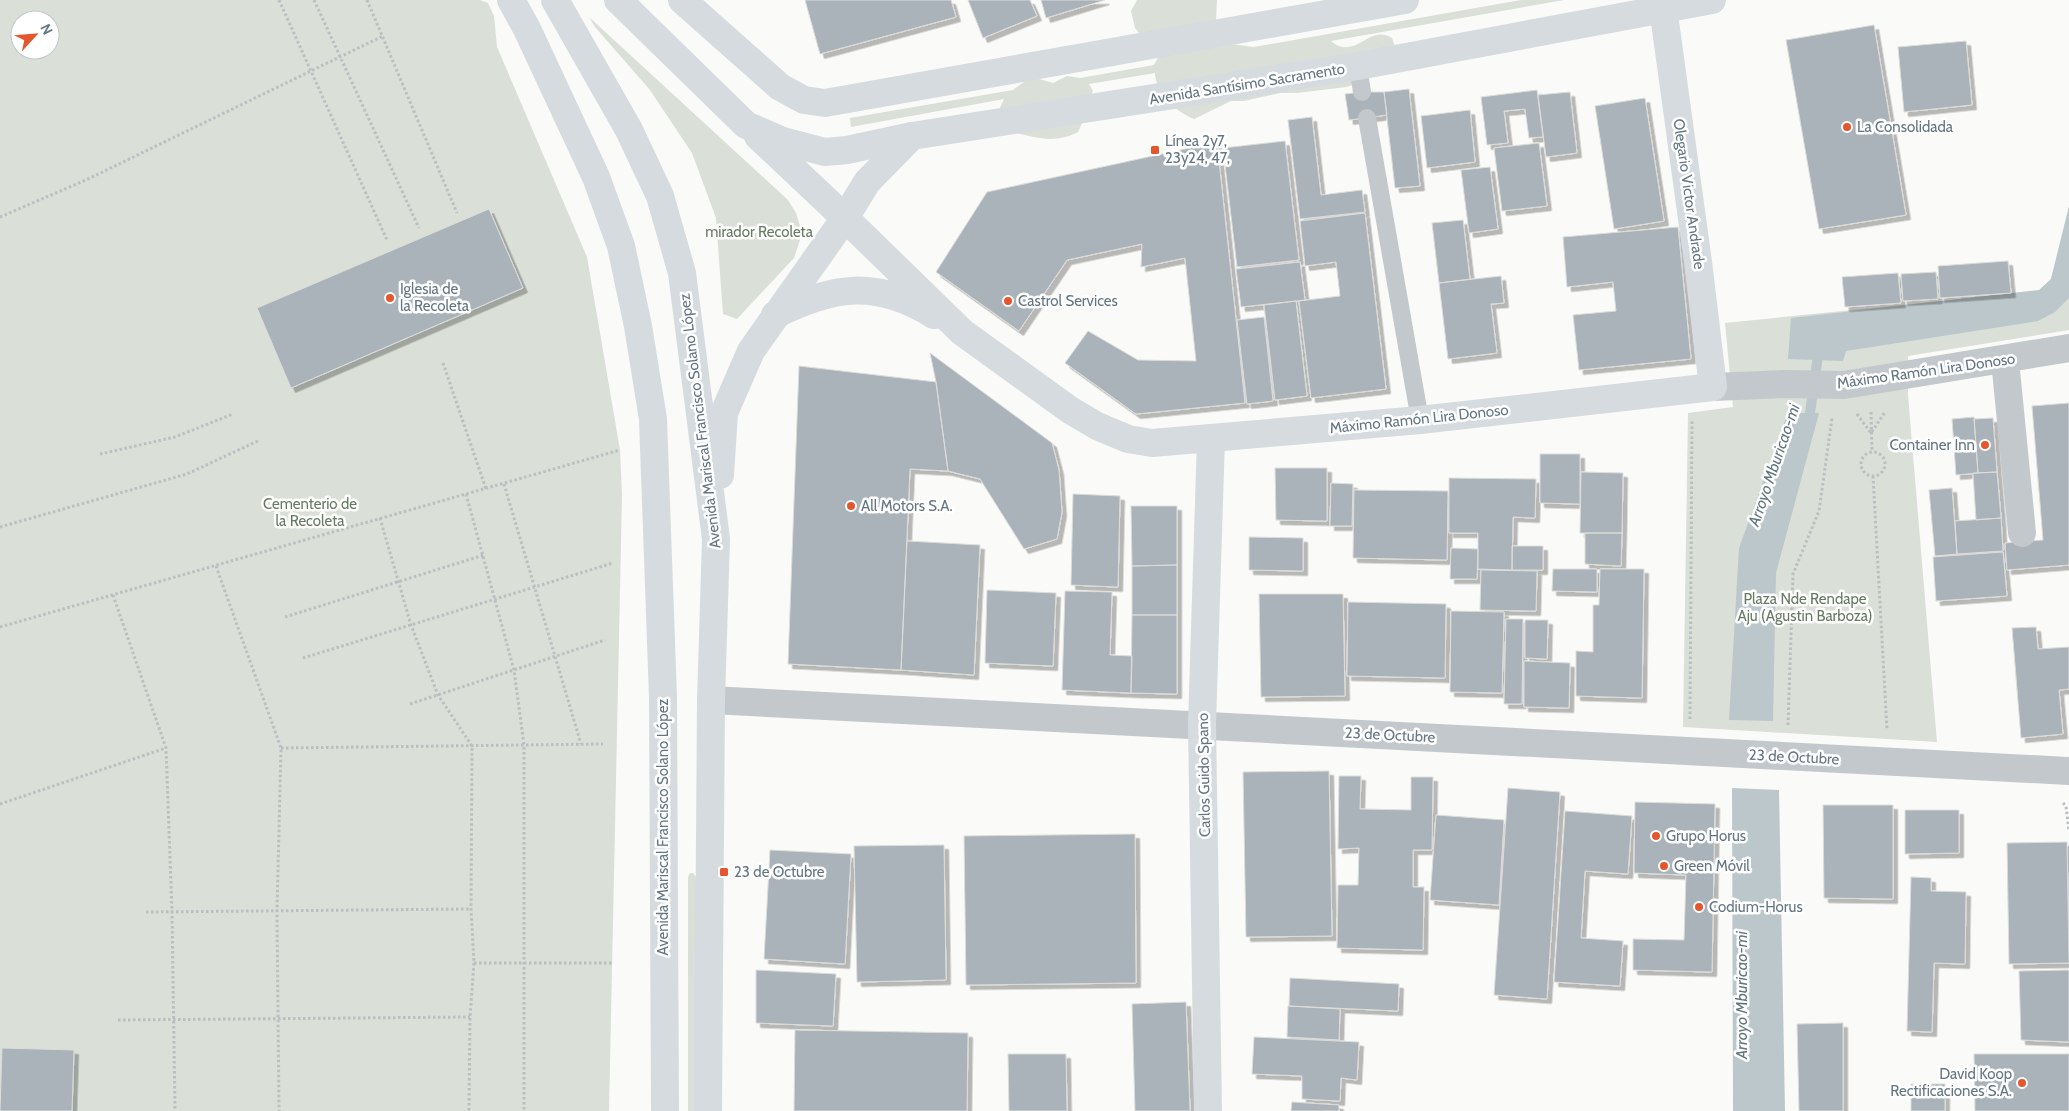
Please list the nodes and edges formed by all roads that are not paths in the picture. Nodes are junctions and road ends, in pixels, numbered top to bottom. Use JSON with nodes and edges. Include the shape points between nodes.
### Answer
{"nodes":[{"id":1,"x":511,"y":0,"type":"edge"},
{"id":2,"x":555,"y":0,"type":"edge"},
{"id":3,"x":618,"y":0,"type":"edge"},
{"id":4,"x":682,"y":0,"type":"edge"},
{"id":5,"x":1405,"y":0,"type":"edge"},
{"id":6,"x":1712,"y":0,"type":"edge"},
{"id":7,"x":1662,"y":5,"type":"edge"},
{"id":8,"x":1367,"y":118,"type":"dead end"},
{"id":9,"x":746,"y":125,"type":"junction"},
{"id":10,"x":912,"y":136,"type":"junction"},
{"id":11,"x":845,"y":218,"type":"junction"},
{"id":12,"x":775,"y":315,"type":"junction"},
{"id":13,"x":962,"y":332,"type":"junction"},
{"id":14,"x":2069,"y":348,"type":"edge"},
{"id":15,"x":2005,"y":360,"type":"junction"},
{"id":16,"x":1713,"y":387,"type":"junction"},
{"id":17,"x":1420,"y":420,"type":"junction"},
{"id":18,"x":1211,"y":438,"type":"junction"},
{"id":19,"x":2022,"y":533,"type":"dead end"},
{"id":20,"x":716,"y":539,"type":"junction"},
{"id":21,"x":711,"y":700,"type":"junction"},
{"id":22,"x":1202,"y":725,"type":"junction"},
{"id":23,"x":2069,"y":770,"type":"edge"},
{"id":24,"x":665,"y":1111,"type":"edge"},
{"id":25,"x":708,"y":1111,"type":"edge"},
{"id":26,"x":1208,"y":1111,"type":"edge"}],
"edges":[{"from":1,"to":24,"type":"main road","name":"Avenida Mariscal Francisco Solano López","via":[[596,177],[620,246],[638,326],[652,419],[663,697]]},
{"from":2,"to":20,"type":"main road","name":"Avenida Mariscal Francisco Solano López","via":[[629,130],[660,196],[682,273]]},
{"from":3,"to":9,"type":"main road"},
{"from":4,"to":5,"type":"main road","via":[[780,87],[804,100],[826,103]]},
{"from":6,"to":7,"type":"main road","name":"Avenida Santísimo Sacramento"},
{"from":7,"to":10,"type":"main road","name":"Avenida Santísimo Sacramento","via":[[1360,79]]},
{"from":7,"to":16,"type":"main road","name":"Olegario Victor Andrade"},
{"from":8,"to":17,"type":"lane"},
{"from":9,"to":10,"type":"main road","name":"Avenida Santísimo Sacramento","via":[[782,141],[825,152]]},
{"from":9,"to":11,"type":"main road","name":"Máximo Ramón Lira Donoso"},
{"from":10,"to":11,"type":"main road","via":[[867,182]]},
{"from":11,"to":12,"type":"main road"},
{"from":11,"to":13,"type":"main road","name":"Máximo Ramón Lira Donoso"},
{"from":12,"to":13,"type":"main road","via":[[804,300],[838,291],[873,290],[913,302]]},
{"from":12,"to":20,"type":"main road","via":[[752,351],[724,413]]},
{"from":13,"to":18,"type":"main road","name":"Máximo Ramón Lira Donoso","via":[[1070,410],[1128,439],[1152,443]]},
{"from":14,"to":15,"type":"street","name":"Máximo Ramón Lira Donoso"},
{"from":15,"to":16,"type":"street","name":"Máximo Ramón Lira Donoso","via":[[1843,400],[1785,384]]},
{"from":15,"to":19,"type":"street"},
{"from":16,"to":17,"type":"main road","name":"Máximo Ramón Lira Donoso"},
{"from":17,"to":18,"type":"main road","name":"Máximo Ramón Lira Donoso"},
{"from":18,"to":22,"type":"main road","name":"Carlos Guido Spano"},
{"from":20,"to":21,"type":"main road","name":"Avenida Mariscal Francisco Solano López"},
{"from":21,"to":22,"type":"street","name":"23 de Octubre"},
{"from":21,"to":25,"type":"main road","name":"Avenida Mariscal Francisco Solano López"},
{"from":22,"to":23,"type":"street","name":"23 de Octubre"},
{"from":22,"to":26,"type":"main road","name":"Carlos Guido Spano"}]}
